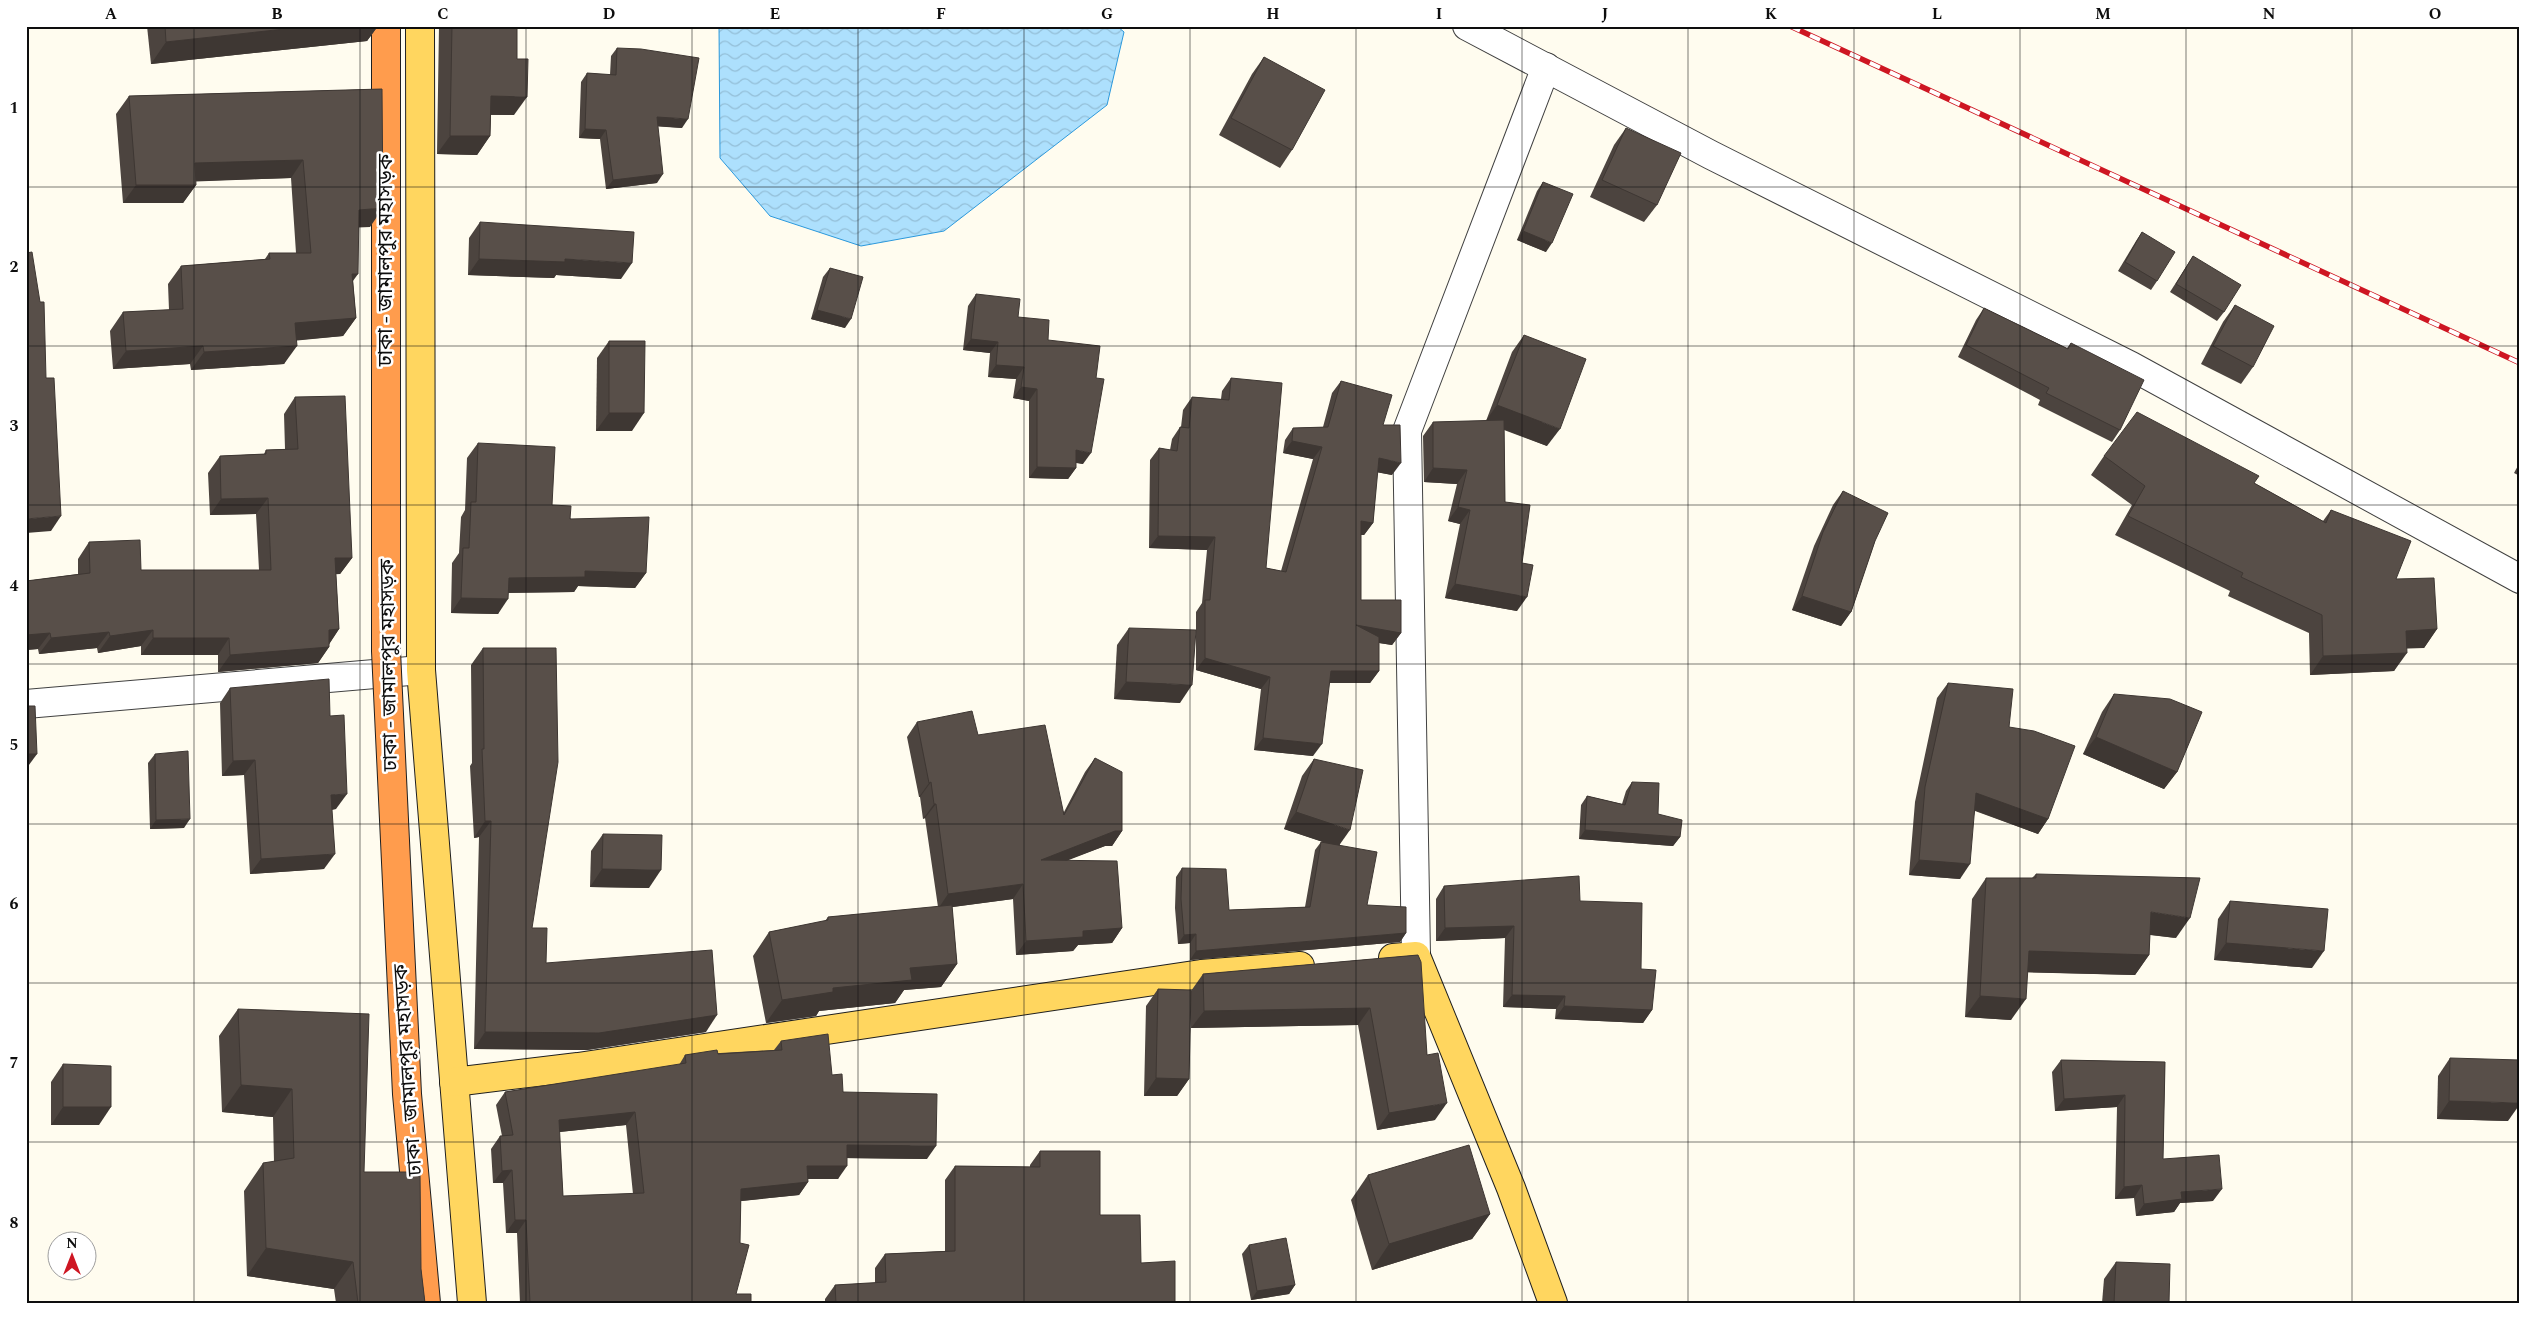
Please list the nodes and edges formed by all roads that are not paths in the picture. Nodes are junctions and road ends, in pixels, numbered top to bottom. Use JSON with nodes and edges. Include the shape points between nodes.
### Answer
{"nodes":[{"id":1,"x":386,"y":26,"type":"edge"},
{"id":2,"x":420,"y":26,"type":"edge"},
{"id":3,"x":1467,"y":26,"type":"edge"},
{"id":4,"x":1546,"y":67,"type":"junction"},
{"id":5,"x":2520,"y":579,"type":"edge"},
{"id":6,"x":421,"y":670,"type":"junction"},
{"id":7,"x":26,"y":704,"type":"edge"},
{"id":8,"x":1416,"y":956,"type":"junction"},
{"id":9,"x":1367,"y":960,"type":"edge"},
{"id":10,"x":1328,"y":963,"type":"edge"},
{"id":11,"x":454,"y":1082,"type":"junction"},
{"id":12,"x":426,"y":1303,"type":"edge"},
{"id":13,"x":472,"y":1303,"type":"edge"},
{"id":14,"x":1553,"y":1303,"type":"edge"}],
"edges":[{"from":1,"to":12,"type":"highway","name":"ঢাকা - জামালপুর মহাসড়ক","bridge":true,"via":[[386,651],[406,1094]]},
{"from":2,"to":6,"type":"main road"},
{"from":3,"to":4,"type":"street"},
{"from":4,"to":5,"type":"street","via":[[1712,155],[2131,366]]},
{"from":4,"to":8,"type":"street","via":[[1407,430]]},
{"from":6,"to":7,"type":"street"},
{"from":6,"to":11,"type":"main road"},
{"from":8,"to":9,"type":"main road"},
{"from":8,"to":14,"type":"main road","via":[[1511,1188]]},
{"from":10,"to":11,"type":"main road","via":[[1201,974],[578,1068]]},
{"from":11,"to":13,"type":"main road"}]}
